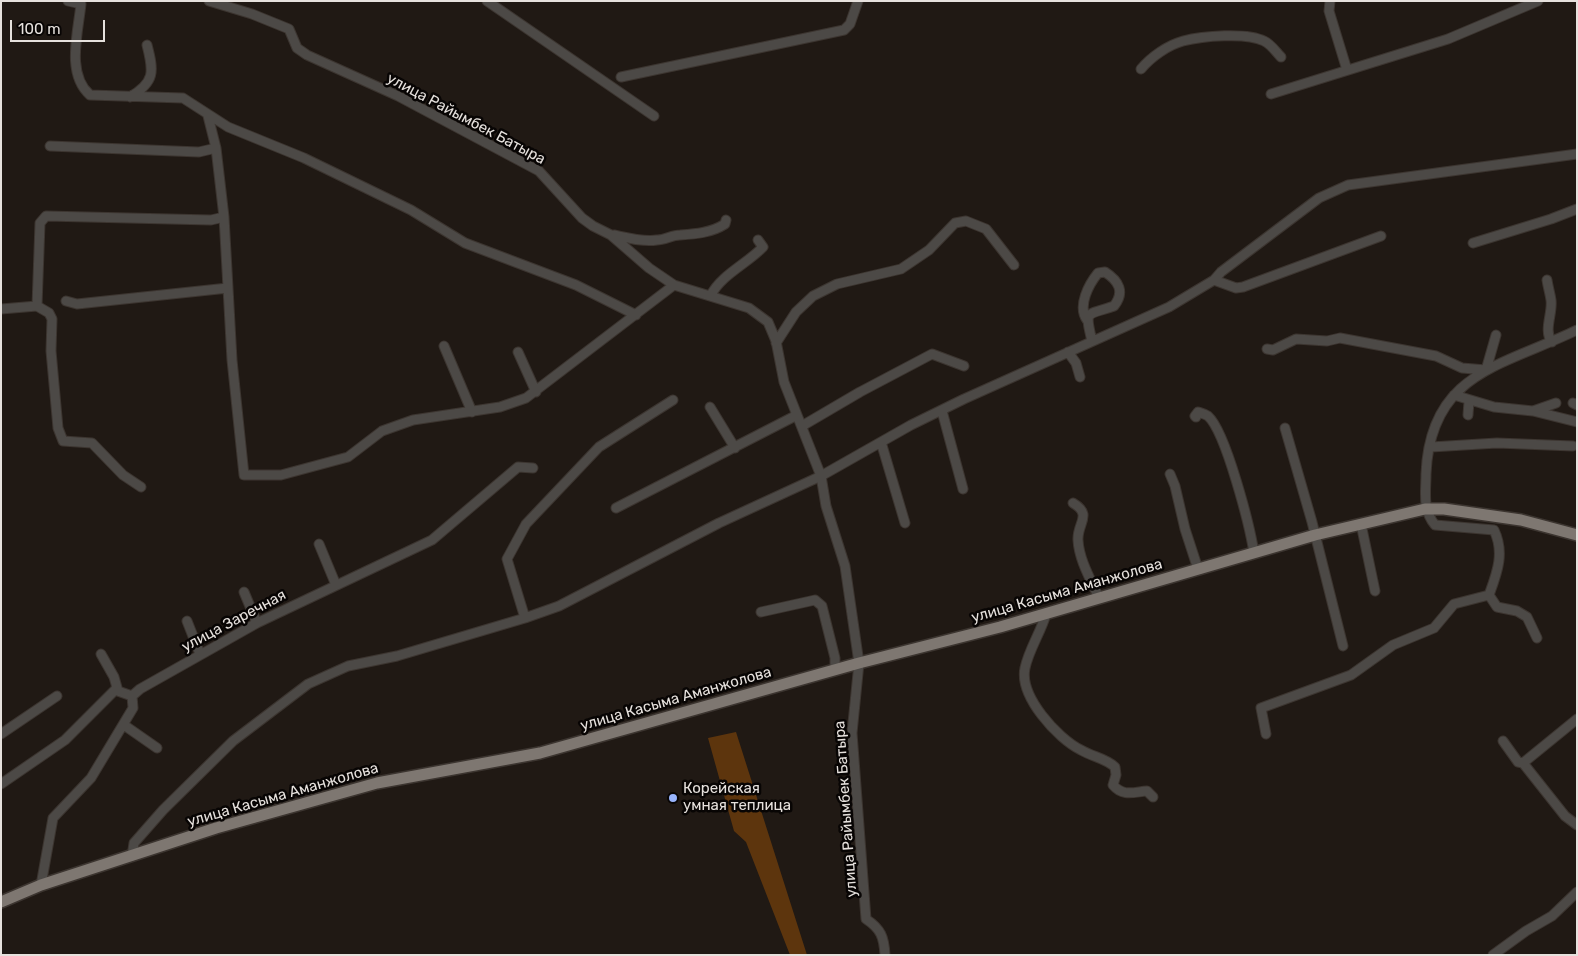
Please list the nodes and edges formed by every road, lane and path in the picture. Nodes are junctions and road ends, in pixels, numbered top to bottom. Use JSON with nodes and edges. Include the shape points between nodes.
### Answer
{"nodes":[{"id":1,"x":68,"y":1,"type":"edge"},
{"id":2,"x":209,"y":1,"type":"edge"},
{"id":3,"x":487,"y":1,"type":"edge"},
{"id":4,"x":858,"y":1,"type":"edge"},
{"id":5,"x":1330,"y":1,"type":"edge"},
{"id":6,"x":1538,"y":1,"type":"edge"},
{"id":7,"x":82,"y":3,"type":"edge"},
{"id":8,"x":147,"y":45,"type":"dead end"},
{"id":9,"x":1281,"y":57,"type":"dead end"},
{"id":10,"x":1141,"y":69,"type":"dead end"},
{"id":11,"x":1348,"y":70,"type":"junction"},
{"id":12,"x":621,"y":78,"type":"dead end"},
{"id":13,"x":1271,"y":94,"type":"dead end"},
{"id":14,"x":130,"y":97,"type":"junction"},
{"id":15,"x":208,"y":116,"type":"junction"},
{"id":16,"x":654,"y":116,"type":"dead end"},
{"id":17,"x":50,"y":146,"type":"dead end"},
{"id":18,"x":216,"y":148,"type":"junction"},
{"id":19,"x":1577,"y":154,"type":"edge"},
{"id":20,"x":1577,"y":209,"type":"edge"},
{"id":21,"x":224,"y":217,"type":"junction"},
{"id":22,"x":726,"y":220,"type":"dead end"},
{"id":23,"x":611,"y":235,"type":"junction"},
{"id":24,"x":1381,"y":236,"type":"dead end"},
{"id":25,"x":758,"y":240,"type":"dead end"},
{"id":26,"x":1472,"y":243,"type":"dead end"},
{"id":27,"x":1014,"y":265,"type":"dead end"},
{"id":28,"x":1214,"y":280,"type":"junction"},
{"id":29,"x":1546,"y":280,"type":"dead end"},
{"id":30,"x":674,"y":285,"type":"junction"},
{"id":31,"x":228,"y":288,"type":"junction"},
{"id":32,"x":711,"y":295,"type":"junction"},
{"id":33,"x":66,"y":301,"type":"dead end"},
{"id":34,"x":37,"y":306,"type":"junction"},
{"id":35,"x":1,"y":309,"type":"edge"},
{"id":36,"x":636,"y":315,"type":"junction"},
{"id":37,"x":1087,"y":320,"type":"junction"},
{"id":38,"x":1577,"y":330,"type":"edge"},
{"id":39,"x":1496,"y":335,"type":"dead end"},
{"id":40,"x":1092,"y":341,"type":"junction"},
{"id":41,"x":1552,"y":342,"type":"junction"},
{"id":42,"x":776,"y":343,"type":"junction"},
{"id":43,"x":444,"y":346,"type":"dead end"},
{"id":44,"x":1268,"y":349,"type":"dead end"},
{"id":45,"x":518,"y":352,"type":"dead end"},
{"id":46,"x":1068,"y":352,"type":"junction"},
{"id":47,"x":964,"y":366,"type":"dead end"},
{"id":48,"x":1462,"y":368,"type":"junction"},
{"id":49,"x":1486,"y":370,"type":"junction"},
{"id":50,"x":1080,"y":377,"type":"dead end"},
{"id":51,"x":1461,"y":386,"type":"junction"},
{"id":52,"x":536,"y":392,"type":"junction"},
{"id":53,"x":1454,"y":394,"type":"junction"},
{"id":54,"x":672,"y":400,"type":"dead end"},
{"id":55,"x":1469,"y":401,"type":"junction"},
{"id":56,"x":1556,"y":403,"type":"dead end"},
{"id":57,"x":710,"y":407,"type":"dead end"},
{"id":58,"x":942,"y":411,"type":"junction"},
{"id":59,"x":1533,"y":411,"type":"junction"},
{"id":60,"x":472,"y":412,"type":"junction"},
{"id":61,"x":797,"y":415,"type":"junction"},
{"id":62,"x":1468,"y":415,"type":"dead end"},
{"id":63,"x":1196,"y":417,"type":"dead end"},
{"id":64,"x":1577,"y":422,"type":"edge"},
{"id":65,"x":802,"y":426,"type":"junction"},
{"id":66,"x":1285,"y":428,"type":"dead end"},
{"id":67,"x":881,"y":442,"type":"junction"},
{"id":68,"x":1430,"y":446,"type":"junction"},
{"id":69,"x":1573,"y":446,"type":"dead end"},
{"id":70,"x":734,"y":448,"type":"junction"},
{"id":71,"x":533,"y":468,"type":"dead end"},
{"id":72,"x":1170,"y":474,"type":"dead end"},
{"id":73,"x":821,"y":476,"type":"junction"},
{"id":74,"x":141,"y":487,"type":"dead end"},
{"id":75,"x":963,"y":489,"type":"dead end"},
{"id":76,"x":1073,"y":503,"type":"dead end"},
{"id":77,"x":616,"y":508,"type":"dead end"},
{"id":78,"x":1425,"y":509,"type":"junction"},
{"id":79,"x":906,"y":523,"type":"dead end"},
{"id":80,"x":1360,"y":524,"type":"junction"},
{"id":81,"x":1315,"y":535,"type":"junction"},
{"id":82,"x":1577,"y":536,"type":"edge"},
{"id":83,"x":319,"y":544,"type":"dead end"},
{"id":84,"x":1254,"y":553,"type":"junction"},
{"id":85,"x":1198,"y":569,"type":"junction"},
{"id":86,"x":336,"y":585,"type":"junction"},
{"id":87,"x":1375,"y":591,"type":"dead end"},
{"id":88,"x":244,"y":592,"type":"dead end"},
{"id":89,"x":1488,"y":595,"type":"junction"},
{"id":90,"x":1098,"y":598,"type":"junction"},
{"id":91,"x":762,"y":612,"type":"dead end"},
{"id":92,"x":1046,"y":614,"type":"junction"},
{"id":93,"x":525,"y":618,"type":"junction"},
{"id":94,"x":186,"y":621,"type":"dead end"},
{"id":95,"x":257,"y":623,"type":"junction"},
{"id":96,"x":1537,"y":638,"type":"dead end"},
{"id":97,"x":1343,"y":646,"type":"dead end"},
{"id":98,"x":100,"y":654,"type":"dead end"},
{"id":99,"x":200,"y":654,"type":"junction"},
{"id":100,"x":859,"y":663,"type":"junction"},
{"id":101,"x":835,"y":670,"type":"junction"},
{"id":102,"x":118,"y":691,"type":"junction"},
{"id":103,"x":57,"y":696,"type":"dead end"},
{"id":104,"x":132,"y":696,"type":"junction"},
{"id":105,"x":1577,"y":719,"type":"edge"},
{"id":106,"x":124,"y":725,"type":"junction"},
{"id":107,"x":1,"y":734,"type":"edge"},
{"id":108,"x":1266,"y":734,"type":"dead end"},
{"id":109,"x":1503,"y":741,"type":"dead end"},
{"id":110,"x":157,"y":748,"type":"dead end"},
{"id":111,"x":1523,"y":763,"type":"junction"},
{"id":112,"x":1,"y":784,"type":"edge"},
{"id":113,"x":1153,"y":797,"type":"dead end"},
{"id":114,"x":1577,"y":825,"type":"edge"},
{"id":115,"x":132,"y":856,"type":"junction"},
{"id":116,"x":42,"y":885,"type":"junction"},
{"id":117,"x":1577,"y":892,"type":"edge"},
{"id":118,"x":1,"y":902,"type":"edge"},
{"id":119,"x":885,"y":955,"type":"edge"},
{"id":120,"x":1493,"y":955,"type":"edge"}],
"edges":[{"from":1,"to":7,"type":"street"},
{"from":2,"to":23,"type":"street","name":"улица Райымбек Батыра","via":[[289,29],[297,48],[307,55],[398,96],[538,171],[582,218]]},
{"from":3,"to":16,"type":"street"},
{"from":4,"to":12,"type":"street","via":[[850,24],[844,30]]},
{"from":5,"to":11,"type":"street","via":[[1329,11]]},
{"from":6,"to":11,"type":"street","via":[[1448,38]]},
{"from":7,"to":14,"type":"street","via":[[76,71],[81,87],[90,95]]},
{"from":8,"to":14,"type":"street","via":[[152,64],[150,77],[146,87]]},
{"from":9,"to":10,"type":"street","via":[[1266,42],[1255,37],[1234,36],[1183,41],[1158,54]]},
{"from":11,"to":13,"type":"street"},
{"from":14,"to":15,"type":"street","via":[[184,98]]},
{"from":15,"to":18,"type":"street"},
{"from":15,"to":36,"type":"street","via":[[411,210],[465,243],[576,285]]},
{"from":17,"to":18,"type":"street","via":[[199,152]]},
{"from":18,"to":21,"type":"street"},
{"from":19,"to":28,"type":"street","via":[[1348,185],[1319,198],[1220,272]]},
{"from":20,"to":26,"type":"street"},
{"from":21,"to":31,"type":"street"},
{"from":21,"to":34,"type":"street","via":[[211,220],[46,216],[40,223]]},
{"from":22,"to":23,"type":"street","via":[[719,228],[664,240]]},
{"from":23,"to":30,"type":"street","name":"улица Райымбек Батыра"},
{"from":24,"to":28,"type":"street","via":[[1243,287],[1236,288]]},
{"from":25,"to":32,"type":"street","via":[[763,247],[724,279]]},
{"from":27,"to":42,"type":"street","via":[[986,229],[966,221],[955,223],[928,250],[901,269],[837,284],[813,296],[796,312]]},
{"from":28,"to":40,"type":"street","via":[[1168,307]]},
{"from":29,"to":41,"type":"street","via":[[1551,301],[1548,328]]},
{"from":30,"to":32,"type":"street","name":"улица Райымбек Батыра"},
{"from":30,"to":36,"type":"street"},
{"from":31,"to":33,"type":"street","via":[[78,304]]},
{"from":31,"to":60,"type":"street","via":[[244,475],[281,475],[348,457],[382,431],[414,420]]},
{"from":32,"to":42,"type":"street","name":"улица Райымбек Батыра","via":[[761,314],[768,322]]},
{"from":34,"to":35,"type":"street"},
{"from":34,"to":74,"type":"street","via":[[49,313],[52,319],[51,351],[58,428],[64,441],[92,443],[123,475]]},
{"from":36,"to":52,"type":"street"},
{"from":37,"to":37,"type":"street","via":[[1092,311],[1114,306],[1121,297],[1120,287],[1105,272],[1098,273],[1086,295],[1084,316]]},
{"from":37,"to":40,"type":"street"},
{"from":38,"to":41,"type":"street"},
{"from":39,"to":49,"type":"street"},
{"from":40,"to":46,"type":"street"},
{"from":41,"to":49,"type":"street"},
{"from":42,"to":61,"type":"street","name":"улица Райымбек Батыра","via":[[784,382]]},
{"from":43,"to":60,"type":"street"},
{"from":44,"to":48,"type":"street","via":[[1273,350],[1296,339],[1328,341],[1340,338],[1436,356]]},
{"from":45,"to":52,"type":"street"},
{"from":46,"to":50,"type":"street"},
{"from":46,"to":58,"type":"street"},
{"from":47,"to":65,"type":"street","via":[[932,354]]},
{"from":48,"to":49,"type":"street"},
{"from":48,"to":51,"type":"street","via":[[1466,379]]},
{"from":49,"to":51,"type":"street"},
{"from":51,"to":53,"type":"street"},
{"from":52,"to":60,"type":"street","via":[[514,404]]},
{"from":53,"to":55,"type":"street"},
{"from":53,"to":68,"type":"street","via":[[1436,426]]},
{"from":54,"to":93,"type":"street","via":[[599,447],[526,524],[507,559]]},
{"from":55,"to":59,"type":"street"},
{"from":55,"to":62,"type":"street"},
{"from":56,"to":59,"type":"street"},
{"from":57,"to":70,"type":"street"},
{"from":58,"to":67,"type":"street"},
{"from":58,"to":75,"type":"street"},
{"from":59,"to":64,"type":"street"},
{"from":61,"to":65,"type":"street","name":"улица Райымбек Батыра"},
{"from":61,"to":70,"type":"street"},
{"from":63,"to":84,"type":"street","via":[[1198,412],[1207,415],[1220,433],[1247,518]]},
{"from":65,"to":73,"type":"street","name":"улица Райымбек Батыра"},
{"from":66,"to":81,"type":"street"},
{"from":67,"to":73,"type":"street"},
{"from":67,"to":79,"type":"street"},
{"from":68,"to":69,"type":"street","via":[[1497,443]]},
{"from":68,"to":78,"type":"street"},
{"from":70,"to":77,"type":"street"},
{"from":71,"to":86,"type":"street","name":"улица Заречная","via":[[518,467],[432,540]]},
{"from":72,"to":85,"type":"street"},
{"from":73,"to":93,"type":"street","via":[[719,523],[559,606]]},
{"from":73,"to":100,"type":"street","name":"улица Райымбек Батыра","via":[[826,506],[844,566]]},
{"from":76,"to":90,"type":"street","via":[[1084,515],[1078,538],[1081,556]]},
{"from":78,"to":80,"type":"main road","name":"улица Касыма Аманжолова"},
{"from":78,"to":82,"type":"main road","name":"улица Касыма Аманжолова","via":[[1521,520]]},
{"from":78,"to":89,"type":"street","via":[[1435,525],[1494,530],[1499,567]]},
{"from":80,"to":81,"type":"main road","name":"улица Касыма Аманжолова"},
{"from":80,"to":87,"type":"street"},
{"from":81,"to":84,"type":"main road","name":"улица Касыма Аманжолова"},
{"from":81,"to":97,"type":"street"},
{"from":83,"to":86,"type":"street"},
{"from":84,"to":85,"type":"main road","name":"улица Касыма Аманжолова"},
{"from":85,"to":90,"type":"main road","name":"улица Касыма Аманжолова"},
{"from":86,"to":95,"type":"street","name":"улица Заречная"},
{"from":88,"to":95,"type":"street"},
{"from":89,"to":96,"type":"street","via":[[1497,607],[1517,611],[1527,617]]},
{"from":89,"to":108,"type":"street","via":[[1454,604],[1434,628],[1393,645],[1351,675],[1261,708]]},
{"from":90,"to":92,"type":"main road","name":"улица Касыма Аманжолова"},
{"from":91,"to":101,"type":"street","via":[[815,600],[822,606]]},
{"from":92,"to":100,"type":"main road","name":"улица Касыма Аманжолова"},
{"from":92,"to":113,"type":"street","via":[[1025,668],[1024,678],[1036,708],[1074,746],[1115,767],[1115,788],[1126,794],[1147,791]]},
{"from":93,"to":115,"type":"street","via":[[397,656],[348,666],[308,684],[233,741],[134,843]]},
{"from":94,"to":99,"type":"street"},
{"from":95,"to":99,"type":"street","name":"улица Заречная"},
{"from":98,"to":102,"type":"street","via":[[114,677]]},
{"from":99,"to":104,"type":"street","name":"улица Заречная"},
{"from":100,"to":101,"type":"main road","name":"улица Касыма Аманжолова"},
{"from":100,"to":119,"type":"street","name":"улица Райымбек Батыра","via":[[852,733],[866,919],[878,927],[884,937]]},
{"from":101,"to":115,"type":"main road","name":"улица Касыма Аманжолова","via":[[540,753],[377,783],[216,828]]},
{"from":102,"to":104,"type":"street"},
{"from":102,"to":112,"type":"street","via":[[110,694],[65,740]]},
{"from":103,"to":107,"type":"street"},
{"from":104,"to":106,"type":"street","via":[[133,708]]},
{"from":105,"to":111,"type":"street"},
{"from":106,"to":110,"type":"street"},
{"from":106,"to":116,"type":"street","via":[[90,778],[53,818]]},
{"from":109,"to":111,"type":"street","via":[[1518,762]]},
{"from":111,"to":114,"type":"street","via":[[1565,816]]},
{"from":115,"to":116,"type":"main road","name":"улица Касыма Аманжолова"},
{"from":116,"to":118,"type":"main road","name":"улица Касыма Аманжолова"},
{"from":117,"to":120,"type":"street","via":[[1552,916]]}]}
